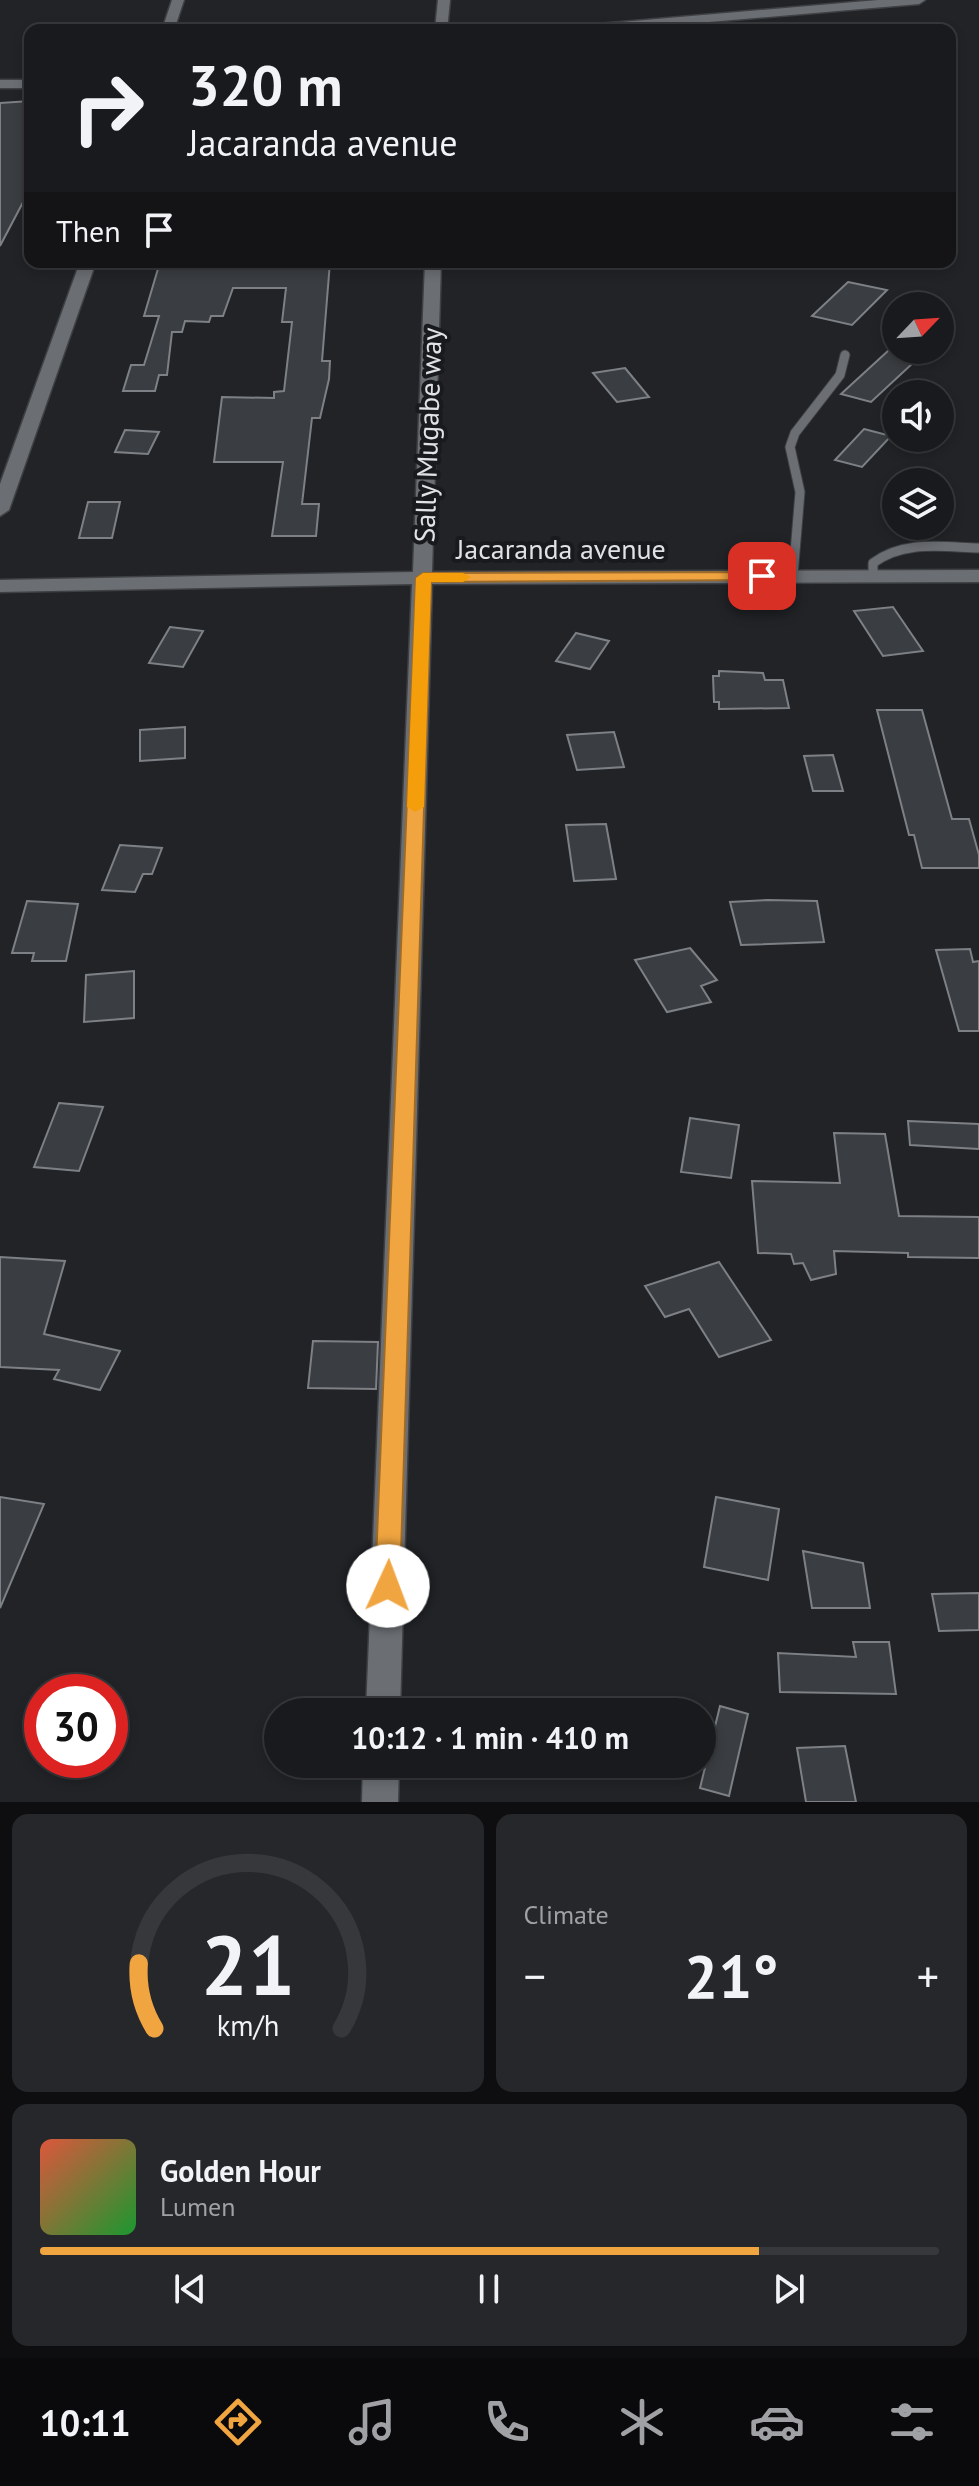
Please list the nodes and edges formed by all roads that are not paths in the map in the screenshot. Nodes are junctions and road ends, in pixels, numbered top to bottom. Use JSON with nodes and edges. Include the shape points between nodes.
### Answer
{"nodes":[{"id":1,"x":178,"y":0,"type":"edge"},
{"id":2,"x":444,"y":0,"type":"edge"},
{"id":3,"x":753,"y":0,"type":"edge"},
{"id":4,"x":919,"y":0,"type":"edge"},
{"id":5,"x":757,"y":14,"type":"junction"},
{"id":6,"x":700,"y":19,"type":"junction"},
{"id":7,"x":170,"y":24,"type":"edge"},
{"id":8,"x":442,"y":24,"type":"edge"},
{"id":9,"x":643,"y":24,"type":"edge"},
{"id":10,"x":706,"y":24,"type":"edge"},
{"id":11,"x":0,"y":84,"type":"edge"},
{"id":12,"x":24,"y":84,"type":"edge"},
{"id":13,"x":86,"y":268,"type":"edge"},
{"id":14,"x":433,"y":268,"type":"edge"},
{"id":15,"x":845,"y":355,"type":"dead end"},
{"id":16,"x":0,"y":510,"type":"edge"},
{"id":17,"x":979,"y":548,"type":"edge"},
{"id":18,"x":793,"y":576,"type":"junction"},
{"id":19,"x":873,"y":576,"type":"junction"},
{"id":20,"x":979,"y":576,"type":"edge"},
{"id":21,"x":423,"y":578,"type":"junction"},
{"id":22,"x":0,"y":586,"type":"edge"},
{"id":23,"x":383,"y":1698,"type":"edge"},
{"id":24,"x":381,"y":1778,"type":"edge"},
{"id":25,"x":380,"y":1802,"type":"edge"}],
"edges":[{"from":1,"to":7,"type":"street"},
{"from":2,"to":8,"type":"street"},
{"from":3,"to":5,"type":"street"},
{"from":4,"to":5,"type":"street"},
{"from":5,"to":6,"type":"street"},
{"from":6,"to":9,"type":"street"},
{"from":6,"to":10,"type":"street"},
{"from":11,"to":12,"type":"street"},
{"from":13,"to":16,"type":"street"},
{"from":14,"to":21,"type":"street","name":"Sally Mugabe way"},
{"from":15,"to":18,"type":"lane","via":[[840,375],[790,447],[800,492]]},
{"from":17,"to":19,"type":"lane","via":[[900,547],[873,563]]},
{"from":18,"to":19,"type":"street","name":"Jacaranda avenue"},
{"from":18,"to":21,"type":"street","name":"Jacaranda avenue"},
{"from":19,"to":20,"type":"street","name":"Jacaranda avenue"},
{"from":21,"to":22,"type":"street","name":"Jacaranda avenue"},
{"from":21,"to":23,"type":"street","name":"Sally Mugabe way"},
{"from":24,"to":25,"type":"street"}]}
